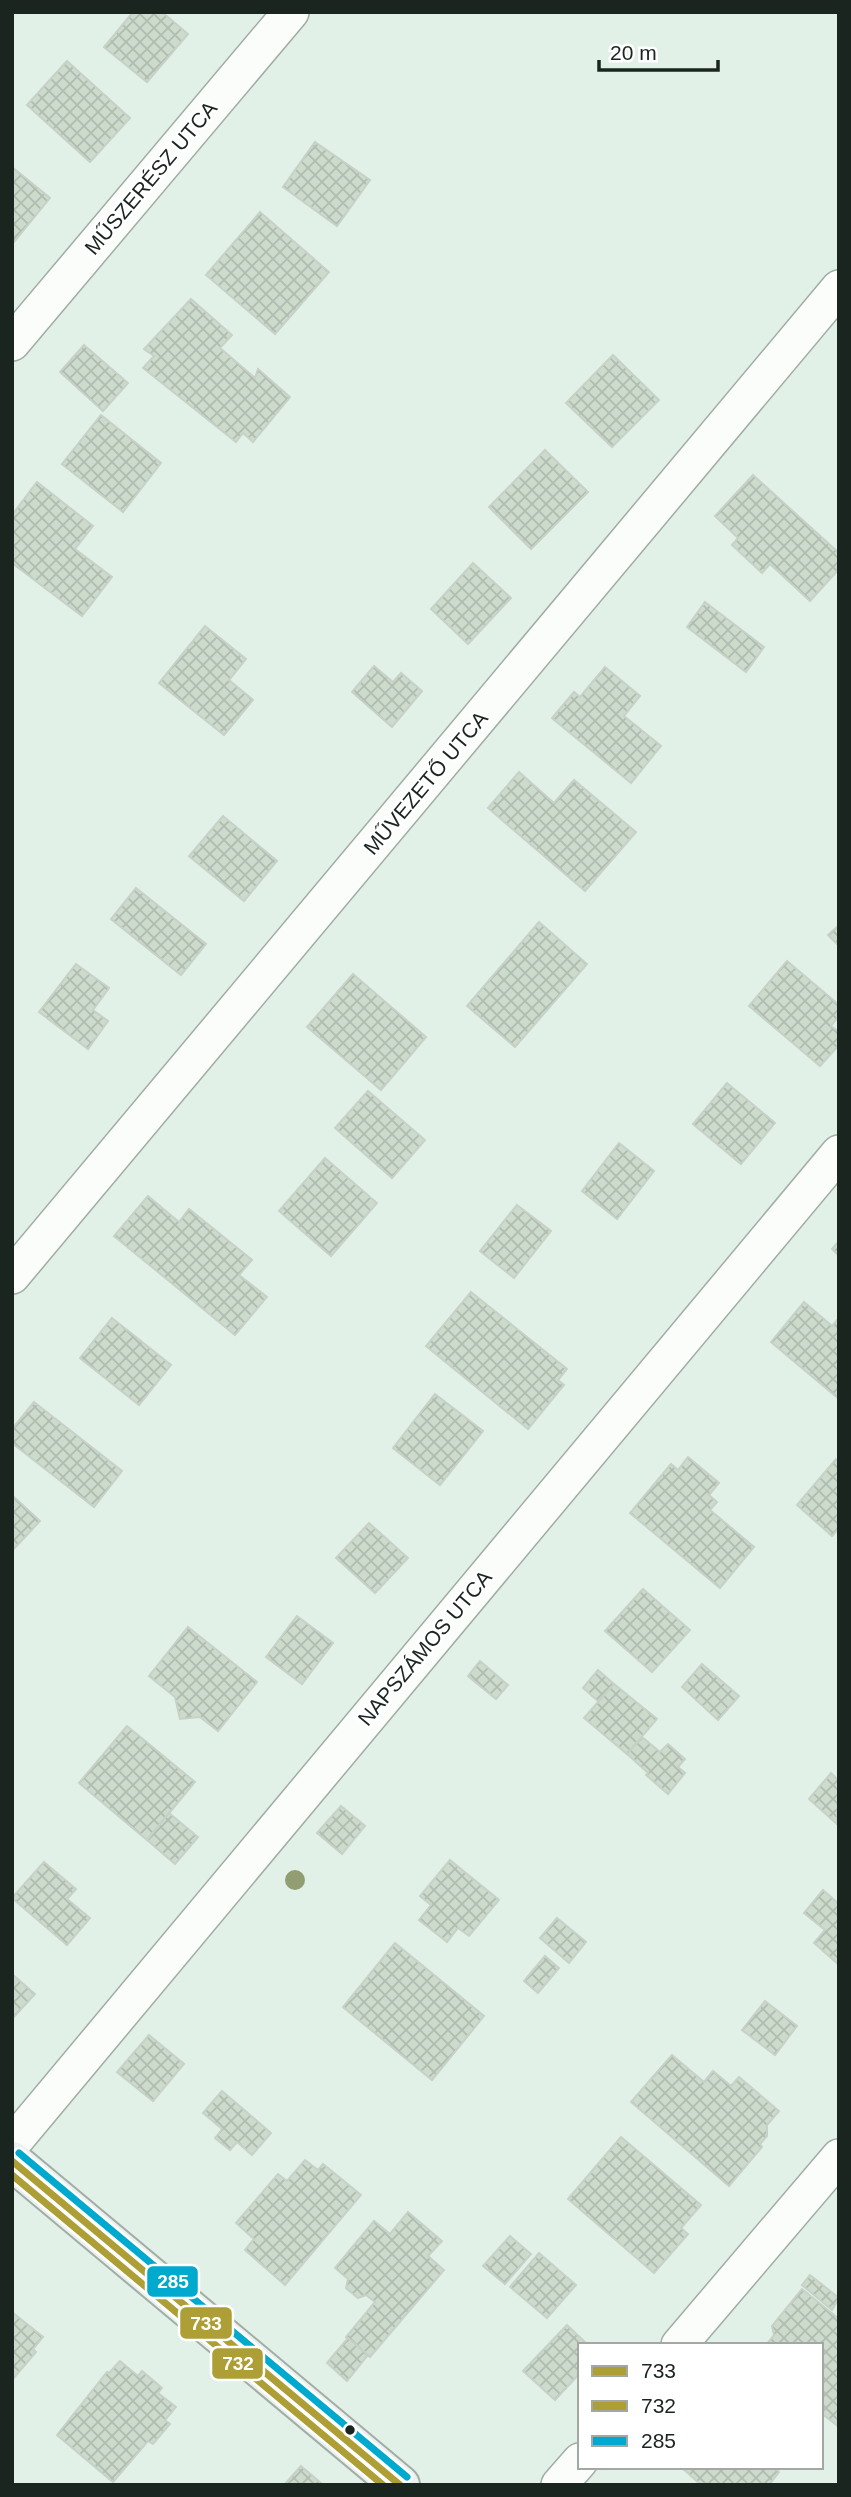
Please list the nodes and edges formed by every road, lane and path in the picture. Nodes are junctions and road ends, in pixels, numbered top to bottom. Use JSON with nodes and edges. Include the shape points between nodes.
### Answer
{"nodes":[{"id":1,"x":290,"y":12,"type":"edge"},
{"id":2,"x":839,"y":288,"type":"edge"},
{"id":3,"x":12,"y":343,"type":"edge"},
{"id":4,"x":839,"y":1153,"type":"edge"},
{"id":5,"x":12,"y":1276,"type":"edge"},
{"id":6,"x":12,"y":2144,"type":"edge"},
{"id":7,"x":839,"y":2157,"type":"edge"},
{"id":8,"x":12,"y":2161,"type":"edge"},
{"id":9,"x":681,"y":2343,"type":"edge"},
{"id":10,"x":578,"y":2463,"type":"edge"},
{"id":11,"x":400,"y":2485,"type":"edge"},
{"id":12,"x":559,"y":2485,"type":"edge"}],
"edges":[{"from":1,"to":3,"type":"street","name":"MŰSZERÉSZ UTCA"},
{"from":2,"to":5,"type":"street","name":"MŰVEZETŐ UTCA"},
{"from":4,"to":6,"type":"street","name":"NAPSZÁMOS UTCA"},
{"from":7,"to":9,"type":"street"},
{"from":8,"to":11,"type":"street"},
{"from":10,"to":12,"type":"street"}]}
